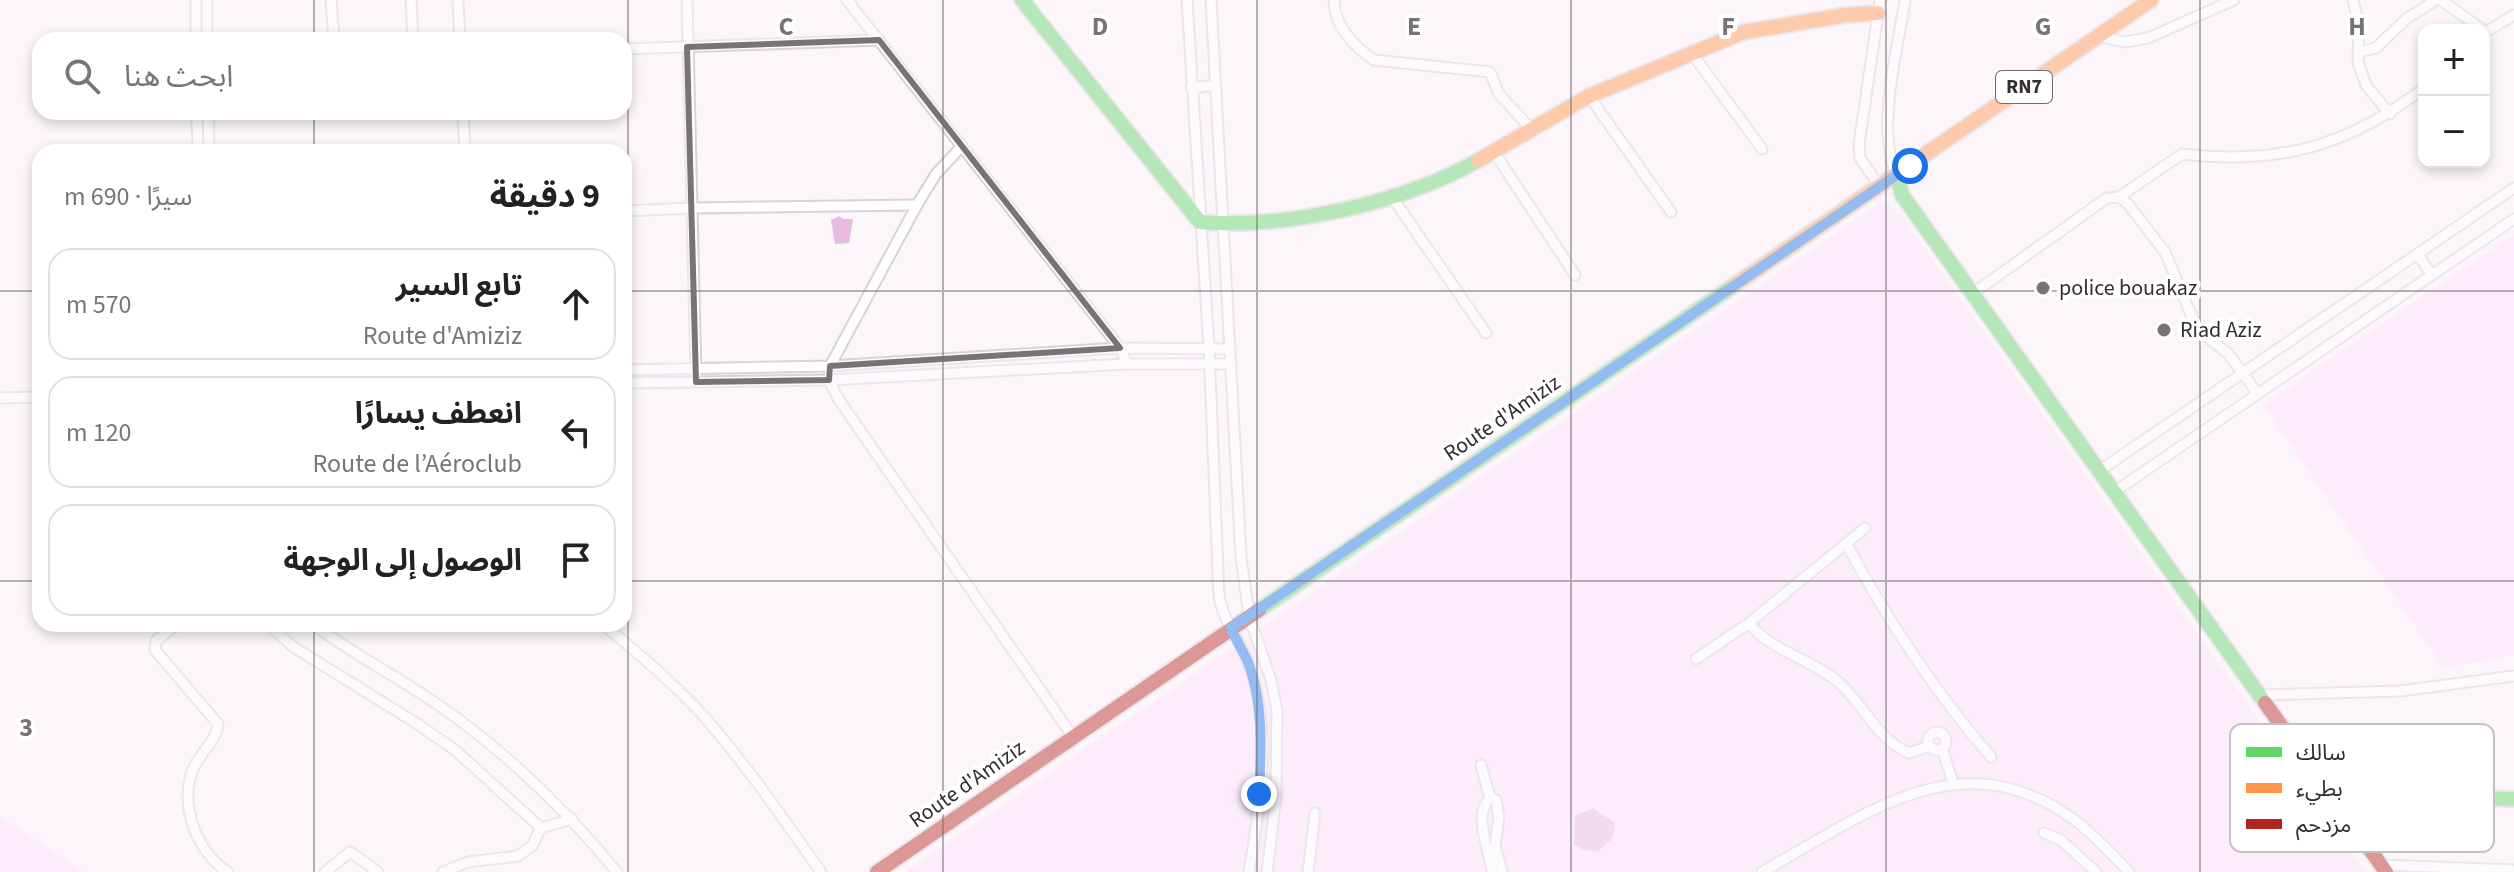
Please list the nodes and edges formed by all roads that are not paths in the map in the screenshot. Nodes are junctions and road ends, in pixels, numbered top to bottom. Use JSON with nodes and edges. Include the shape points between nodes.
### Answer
{"nodes":[{"id":1,"x":196,"y":0,"type":"edge"},
{"id":2,"x":207,"y":0,"type":"edge"},
{"id":3,"x":331,"y":0,"type":"edge"},
{"id":4,"x":411,"y":0,"type":"edge"},
{"id":5,"x":458,"y":0,"type":"edge"},
{"id":6,"x":687,"y":0,"type":"edge"},
{"id":7,"x":847,"y":0,"type":"edge"},
{"id":8,"x":1022,"y":0,"type":"edge"},
{"id":9,"x":1187,"y":0,"type":"edge"},
{"id":10,"x":1211,"y":0,"type":"edge"},
{"id":11,"x":1334,"y":0,"type":"edge"},
{"id":12,"x":1905,"y":0,"type":"edge"},
{"id":13,"x":2151,"y":0,"type":"edge"},
{"id":14,"x":2234,"y":0,"type":"edge"},
{"id":15,"x":2353,"y":0,"type":"edge"},
{"id":16,"x":2438,"y":0,"type":"edge"},
{"id":17,"x":1879,"y":6,"type":"edge"},
{"id":18,"x":2514,"y":15,"type":"edge"},
{"id":19,"x":2472,"y":24,"type":"edge"},
{"id":20,"x":2490,"y":29,"type":"edge"},
{"id":21,"x":196,"y":32,"type":"edge"},
{"id":22,"x":207,"y":32,"type":"edge"},
{"id":23,"x":333,"y":32,"type":"edge"},
{"id":24,"x":413,"y":32,"type":"edge"},
{"id":25,"x":460,"y":32,"type":"edge"},
{"id":26,"x":2098,"y":36,"type":"junction"},
{"id":27,"x":879,"y":40,"type":"junction"},
{"id":28,"x":687,"y":47,"type":"junction"},
{"id":29,"x":632,"y":49,"type":"edge"},
{"id":30,"x":1691,"y":52,"type":"junction"},
{"id":31,"x":2358,"y":52,"type":"junction"},
{"id":32,"x":1216,"y":85,"type":"junction"},
{"id":33,"x":1191,"y":88,"type":"junction"},
{"id":34,"x":2418,"y":93,"type":"edge"},
{"id":35,"x":1589,"y":96,"type":"junction"},
{"id":36,"x":2390,"y":114,"type":"junction"},
{"id":37,"x":197,"y":120,"type":"edge"},
{"id":38,"x":208,"y":120,"type":"edge"},
{"id":39,"x":463,"y":120,"type":"edge"},
{"id":40,"x":1531,"y":129,"type":"junction"},
{"id":41,"x":198,"y":144,"type":"edge"},
{"id":42,"x":209,"y":144,"type":"edge"},
{"id":43,"x":465,"y":144,"type":"edge"},
{"id":44,"x":962,"y":146,"type":"junction"},
{"id":45,"x":1762,"y":149,"type":"dead end"},
{"id":46,"x":1494,"y":152,"type":"junction"},
{"id":47,"x":1897,"y":175,"type":"junction"},
{"id":48,"x":1880,"y":187,"type":"junction"},
{"id":49,"x":2514,"y":188,"type":"edge"},
{"id":50,"x":1902,"y":195,"type":"junction"},
{"id":51,"x":1392,"y":197,"type":"junction"},
{"id":52,"x":2119,"y":197,"type":"junction"},
{"id":53,"x":917,"y":205,"type":"junction"},
{"id":54,"x":693,"y":208,"type":"junction"},
{"id":55,"x":632,"y":211,"type":"edge"},
{"id":56,"x":1671,"y":212,"type":"dead end"},
{"id":57,"x":2514,"y":219,"type":"edge"},
{"id":58,"x":1200,"y":222,"type":"junction"},
{"id":59,"x":1224,"y":224,"type":"junction"},
{"id":60,"x":2418,"y":255,"type":"junction"},
{"id":61,"x":1575,"y":275,"type":"dead end"},
{"id":62,"x":2432,"y":275,"type":"junction"},
{"id":63,"x":1972,"y":294,"type":"junction"},
{"id":64,"x":1486,"y":333,"type":"dead end"},
{"id":65,"x":1120,"y":348,"type":"junction"},
{"id":66,"x":1209,"y":348,"type":"junction"},
{"id":67,"x":1230,"y":349,"type":"junction"},
{"id":68,"x":1127,"y":364,"type":"junction"},
{"id":69,"x":1210,"y":364,"type":"junction"},
{"id":70,"x":1231,"y":364,"type":"junction"},
{"id":71,"x":830,"y":366,"type":"junction"},
{"id":72,"x":696,"y":368,"type":"junction"},
{"id":73,"x":632,"y":370,"type":"edge"},
{"id":74,"x":2244,"y":375,"type":"junction"},
{"id":75,"x":829,"y":380,"type":"junction"},
{"id":76,"x":696,"y":382,"type":"junction"},
{"id":77,"x":632,"y":383,"type":"edge"},
{"id":78,"x":2257,"y":393,"type":"junction"},
{"id":79,"x":32,"y":397,"type":"edge"},
{"id":80,"x":0,"y":398,"type":"edge"},
{"id":81,"x":2099,"y":471,"type":"junction"},
{"id":82,"x":2114,"y":492,"type":"junction"},
{"id":83,"x":1865,"y":528,"type":"dead end"},
{"id":84,"x":1847,"y":545,"type":"junction"},
{"id":85,"x":1249,"y":616,"type":"junction"},
{"id":86,"x":1749,"y":623,"type":"junction"},
{"id":87,"x":1231,"y":628,"type":"junction"},
{"id":88,"x":167,"y":632,"type":"edge"},
{"id":89,"x":277,"y":632,"type":"edge"},
{"id":90,"x":325,"y":632,"type":"edge"},
{"id":91,"x":613,"y":632,"type":"edge"},
{"id":92,"x":1696,"y":659,"type":"dead end"},
{"id":93,"x":2514,"y":676,"type":"edge"},
{"id":94,"x":2259,"y":695,"type":"junction"},
{"id":95,"x":1960,"y":721,"type":"junction"},
{"id":96,"x":2280,"y":724,"type":"edge"},
{"id":97,"x":1944,"y":736,"type":"junction"},
{"id":98,"x":1073,"y":737,"type":"junction"},
{"id":99,"x":1929,"y":746,"type":"junction"},
{"id":100,"x":1942,"y":748,"type":"junction"},
{"id":101,"x":1991,"y":757,"type":"dead end"},
{"id":102,"x":1481,"y":765,"type":"dead end"},
{"id":103,"x":1953,"y":783,"type":"junction"},
{"id":104,"x":1490,"y":798,"type":"junction"},
{"id":105,"x":2494,"y":799,"type":"edge"},
{"id":106,"x":2514,"y":799,"type":"edge"},
{"id":107,"x":1315,"y":813,"type":"dead end"},
{"id":108,"x":572,"y":819,"type":"junction"},
{"id":109,"x":541,"y":828,"type":"junction"},
{"id":110,"x":2044,"y":833,"type":"dead end"},
{"id":111,"x":2383,"y":868,"type":"edge"},
{"id":112,"x":2514,"y":870,"type":"edge"},
{"id":113,"x":228,"y":872,"type":"edge"},
{"id":114,"x":325,"y":872,"type":"edge"},
{"id":115,"x":378,"y":872,"type":"edge"},
{"id":116,"x":443,"y":872,"type":"edge"},
{"id":117,"x":617,"y":872,"type":"edge"},
{"id":118,"x":821,"y":872,"type":"edge"},
{"id":119,"x":877,"y":872,"type":"edge"},
{"id":120,"x":1249,"y":872,"type":"edge"},
{"id":121,"x":1267,"y":872,"type":"edge"},
{"id":122,"x":1308,"y":872,"type":"edge"},
{"id":123,"x":1492,"y":872,"type":"edge"},
{"id":124,"x":1502,"y":872,"type":"edge"},
{"id":125,"x":1762,"y":872,"type":"edge"},
{"id":126,"x":2096,"y":872,"type":"edge"},
{"id":127,"x":2129,"y":872,"type":"edge"}],
"edges":[{"from":1,"to":21,"type":"street"},
{"from":2,"to":22,"type":"street"},
{"from":3,"to":23,"type":"street"},
{"from":4,"to":24,"type":"street"},
{"from":5,"to":25,"type":"street"},
{"from":6,"to":28,"type":"street"},
{"from":7,"to":27,"type":"street"},
{"from":8,"to":58,"type":"street"},
{"from":9,"to":33,"type":"street"},
{"from":10,"to":32,"type":"street"},
{"from":11,"to":40,"type":"street","via":[[1339,21],[1360,51],[1374,60],[1490,72],[1499,94]]},
{"from":12,"to":47,"type":"street","via":[[1888,112],[1889,160]]},
{"from":13,"to":26,"type":"street","name":"Route d'Amiziz","number":"RN7"},
{"from":14,"to":26,"type":"street","via":[[2148,38],[2125,42]]},
{"from":15,"to":31,"type":"street"},
{"from":16,"to":19,"type":"street"},
{"from":16,"to":31,"type":"street","via":[[2406,19],[2376,48]]},
{"from":17,"to":30,"type":"street","via":[[1744,32]]},
{"from":17,"to":48,"type":"street","via":[[1859,144],[1860,158]]},
{"from":18,"to":20,"type":"street"},
{"from":26,"to":47,"type":"street","name":"Route d'Amiziz","number":"RN7"},
{"from":27,"to":28,"type":"street"},
{"from":27,"to":44,"type":"street"},
{"from":28,"to":29,"type":"street"},
{"from":28,"to":54,"type":"street"},
{"from":30,"to":35,"type":"street"},
{"from":30,"to":45,"type":"street"},
{"from":31,"to":36,"type":"street","via":[[2366,85]]},
{"from":32,"to":33,"type":"street"},
{"from":32,"to":59,"type":"street"},
{"from":33,"to":58,"type":"street"},
{"from":34,"to":36,"type":"street"},
{"from":35,"to":40,"type":"street"},
{"from":35,"to":56,"type":"street"},
{"from":36,"to":52,"type":"street","via":[[2302,152],[2220,158],[2182,154]]},
{"from":37,"to":41,"type":"street"},
{"from":38,"to":42,"type":"street"},
{"from":39,"to":43,"type":"street"},
{"from":40,"to":46,"type":"street"},
{"from":44,"to":53,"type":"street"},
{"from":44,"to":65,"type":"street"},
{"from":46,"to":51,"type":"street"},
{"from":46,"to":61,"type":"street"},
{"from":47,"to":48,"type":"street","name":"Route d'Amiziz","number":"RN7"},
{"from":47,"to":50,"type":"street"},
{"from":48,"to":50,"type":"street"},
{"from":48,"to":85,"type":"street","name":"Route d'Amiziz","number":"RN7"},
{"from":49,"to":60,"type":"street"},
{"from":50,"to":63,"type":"street"},
{"from":51,"to":59,"type":"street","via":[[1318,215]]},
{"from":51,"to":64,"type":"street"},
{"from":52,"to":63,"type":"street","via":[[2107,198]]},
{"from":52,"to":74,"type":"street","via":[[2165,252],[2195,324]]},
{"from":53,"to":54,"type":"street"},
{"from":53,"to":71,"type":"street"},
{"from":54,"to":55,"type":"street"},
{"from":54,"to":72,"type":"street"},
{"from":57,"to":62,"type":"street"},
{"from":58,"to":59,"type":"street"},
{"from":58,"to":66,"type":"street"},
{"from":59,"to":67,"type":"street"},
{"from":60,"to":62,"type":"street"},
{"from":60,"to":74,"type":"street"},
{"from":62,"to":78,"type":"street"},
{"from":63,"to":81,"type":"street"},
{"from":65,"to":66,"type":"street"},
{"from":65,"to":68,"type":"street"},
{"from":65,"to":71,"type":"street"},
{"from":66,"to":67,"type":"street"},
{"from":66,"to":69,"type":"street"},
{"from":67,"to":70,"type":"street"},
{"from":68,"to":69,"type":"street"},
{"from":68,"to":75,"type":"street"},
{"from":69,"to":70,"type":"street"},
{"from":69,"to":87,"type":"street","via":[[1219,596]]},
{"from":70,"to":85,"type":"street"},
{"from":71,"to":72,"type":"street"},
{"from":71,"to":75,"type":"street"},
{"from":72,"to":73,"type":"street"},
{"from":72,"to":76,"type":"street"},
{"from":74,"to":78,"type":"street"},
{"from":74,"to":81,"type":"street"},
{"from":75,"to":76,"type":"street"},
{"from":75,"to":98,"type":"street"},
{"from":76,"to":77,"type":"street"},
{"from":78,"to":82,"type":"street"},
{"from":79,"to":80,"type":"street"},
{"from":81,"to":82,"type":"street"},
{"from":82,"to":94,"type":"street"},
{"from":83,"to":84,"type":"street"},
{"from":84,"to":86,"type":"street"},
{"from":84,"to":95,"type":"street","via":[[1913,657]]},
{"from":85,"to":87,"type":"street","name":"Route d'Amiziz","number":"RN7"},
{"from":85,"to":121,"type":"street","via":[[1277,711],[1276,796]]},
{"from":86,"to":92,"type":"street"},
{"from":86,"to":99,"type":"street","via":[[1838,681],[1896,747],[1909,753]]},
{"from":87,"to":98,"type":"street","name":"Route d'Amiziz","number":"RN7"},
{"from":87,"to":120,"type":"street","via":[[1248,663],[1259,715],[1259,794]]},
{"from":88,"to":113,"type":"street","via":[[156,641],[155,650],[218,724],[190,778],[189,808],[202,843]]},
{"from":89,"to":109,"type":"street","via":[[455,750]]},
{"from":90,"to":108,"type":"street","via":[[440,706]]},
{"from":91,"to":118,"type":"street","via":[[698,710],[755,778]]},
{"from":93,"to":94,"type":"street","via":[[2400,691]]},
{"from":94,"to":96,"type":"street"},
{"from":95,"to":97,"type":"street"},
{"from":95,"to":101,"type":"street"},
{"from":97,"to":99,"type":"street","via":[[1932,733]]},
{"from":97,"to":100,"type":"street"},
{"from":98,"to":119,"type":"street","name":"Route d'Amiziz","number":"RN7"},
{"from":99,"to":100,"type":"street"},
{"from":100,"to":103,"type":"street"},
{"from":102,"to":104,"type":"street"},
{"from":103,"to":125,"type":"street","via":[[1890,801]]},
{"from":103,"to":127,"type":"street","via":[[1993,785],[2050,804]]},
{"from":104,"to":123,"type":"street","via":[[1482,818]]},
{"from":104,"to":124,"type":"street","via":[[1499,807],[1495,846]]},
{"from":105,"to":106,"type":"street"},
{"from":107,"to":122,"type":"street"},
{"from":108,"to":109,"type":"street"},
{"from":108,"to":117,"type":"street"},
{"from":109,"to":116,"type":"street","via":[[532,846],[518,856],[468,862]]},
{"from":110,"to":126,"type":"street","via":[[2061,840]]},
{"from":111,"to":112,"type":"street"},
{"from":114,"to":115,"type":"street","via":[[350,852]]}]}
